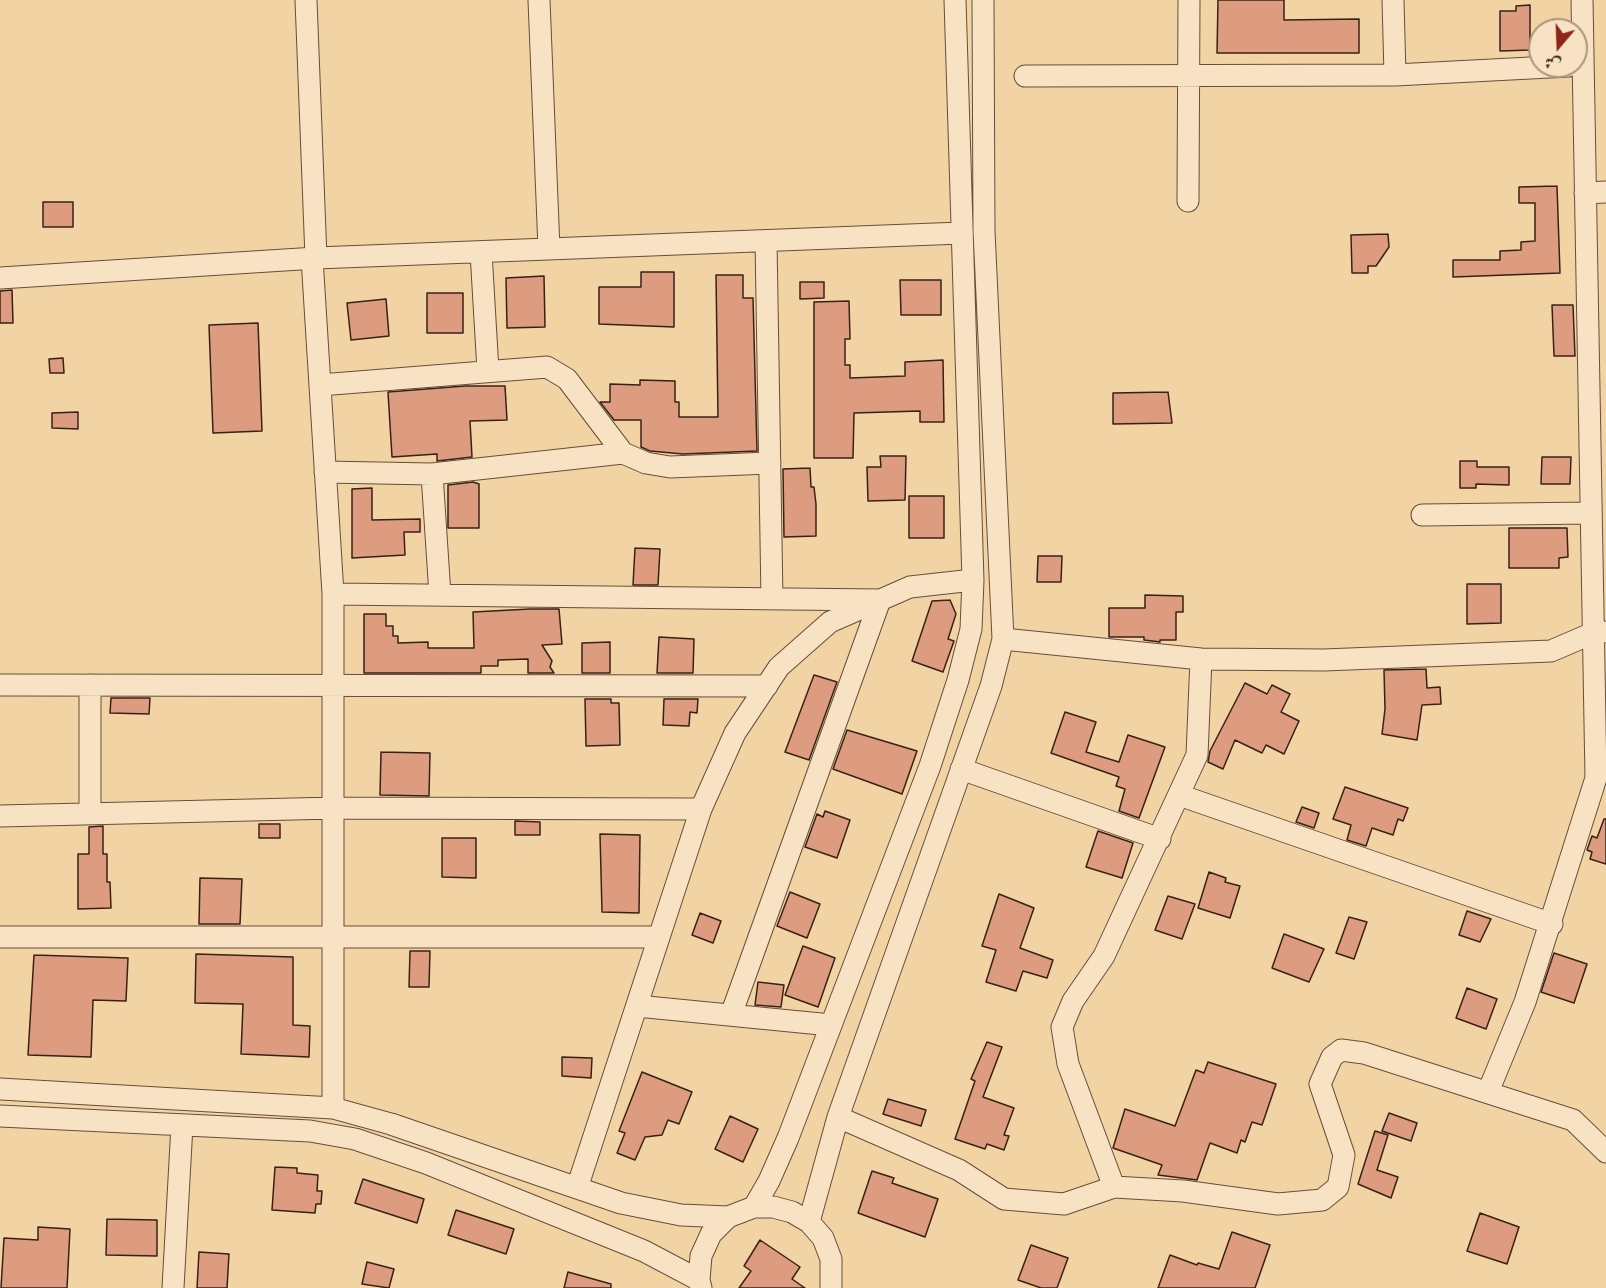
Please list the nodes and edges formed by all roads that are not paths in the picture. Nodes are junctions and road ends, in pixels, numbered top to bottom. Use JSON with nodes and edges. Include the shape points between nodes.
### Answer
{"nodes":[{"id":1,"x":306,"y":0,"type":"edge"},
{"id":2,"x":539,"y":0,"type":"edge"},
{"id":3,"x":955,"y":0,"type":"edge"},
{"id":4,"x":983,"y":0,"type":"edge"},
{"id":5,"x":1189,"y":0,"type":"edge"},
{"id":6,"x":1393,"y":0,"type":"edge"},
{"id":7,"x":1582,"y":0,"type":"edge"},
{"id":8,"x":1580,"y":18,"type":"edge"},
{"id":9,"x":1528,"y":68,"type":"edge"},
{"id":10,"x":1188,"y":74,"type":"junction"},
{"id":11,"x":1395,"y":75,"type":"junction"},
{"id":12,"x":1025,"y":76,"type":"dead end"},
{"id":13,"x":1578,"y":78,"type":"edge"},
{"id":14,"x":1596,"y":193,"type":"edge"},
{"id":15,"x":1188,"y":201,"type":"dead end"},
{"id":16,"x":961,"y":233,"type":"junction"},
{"id":17,"x":766,"y":241,"type":"junction"},
{"id":18,"x":549,"y":249,"type":"junction"},
{"id":19,"x":481,"y":252,"type":"junction"},
{"id":20,"x":314,"y":258,"type":"junction"},
{"id":21,"x":0,"y":279,"type":"edge"},
{"id":22,"x":488,"y":371,"type":"junction"},
{"id":23,"x":320,"y":385,"type":"junction"},
{"id":24,"x":623,"y":453,"type":"junction"},
{"id":25,"x":770,"y":463,"type":"junction"},
{"id":26,"x":325,"y":472,"type":"junction"},
{"id":27,"x":432,"y":474,"type":"junction"},
{"id":28,"x":1591,"y":513,"type":"junction"},
{"id":29,"x":1422,"y":515,"type":"dead end"},
{"id":30,"x":973,"y":580,"type":"junction"},
{"id":31,"x":333,"y":594,"type":"junction"},
{"id":32,"x":440,"y":595,"type":"junction"},
{"id":33,"x":772,"y":598,"type":"junction"},
{"id":34,"x":880,"y":600,"type":"junction"},
{"id":35,"x":1600,"y":633,"type":"edge"},
{"id":36,"x":1004,"y":639,"type":"junction"},
{"id":37,"x":1201,"y":659,"type":"junction"},
{"id":38,"x":0,"y":685,"type":"edge"},
{"id":39,"x":90,"y":685,"type":"junction"},
{"id":40,"x":334,"y":685,"type":"junction"},
{"id":41,"x":767,"y":686,"type":"junction"},
{"id":42,"x":961,"y":770,"type":"junction"},
{"id":43,"x":1179,"y":795,"type":"junction"},
{"id":44,"x":335,"y":808,"type":"junction"},
{"id":45,"x":701,"y":809,"type":"junction"},
{"id":46,"x":90,"y":814,"type":"junction"},
{"id":47,"x":0,"y":816,"type":"edge"},
{"id":48,"x":1160,"y":839,"type":"junction"},
{"id":49,"x":1551,"y":924,"type":"junction"},
{"id":50,"x":659,"y":936,"type":"junction"},
{"id":51,"x":0,"y":937,"type":"edge"},
{"id":52,"x":334,"y":937,"type":"junction"},
{"id":53,"x":637,"y":1006,"type":"junction"},
{"id":54,"x":731,"y":1015,"type":"junction"},
{"id":55,"x":831,"y":1025,"type":"junction"},
{"id":56,"x":0,"y":1089,"type":"edge"},
{"id":57,"x":1488,"y":1092,"type":"junction"},
{"id":58,"x":333,"y":1108,"type":"junction"},
{"id":59,"x":0,"y":1116,"type":"edge"},
{"id":60,"x":838,"y":1117,"type":"junction"},
{"id":61,"x":182,"y":1125,"type":"junction"},
{"id":62,"x":1606,"y":1152,"type":"edge"},
{"id":63,"x":1114,"y":1186,"type":"junction"},
{"id":64,"x":577,"y":1188,"type":"junction"},
{"id":65,"x":754,"y":1207,"type":"junction"},
{"id":66,"x":728,"y":1217,"type":"junction"},
{"id":67,"x":809,"y":1222,"type":"junction"},
{"id":68,"x":700,"y":1284,"type":"edge"},
{"id":69,"x":173,"y":1288,"type":"edge"},
{"id":70,"x":831,"y":1288,"type":"edge"}],
"edges":[{"from":1,"to":20,"type":"street"},
{"from":2,"to":18,"type":"street"},
{"from":3,"to":16,"type":"street"},
{"from":4,"to":36,"type":"street","via":[[984,231]]},
{"from":5,"to":10,"type":"street"},
{"from":6,"to":11,"type":"street"},
{"from":7,"to":8,"type":"street"},
{"from":9,"to":11,"type":"street"},
{"from":10,"to":11,"type":"street"},
{"from":10,"to":12,"type":"street"},
{"from":10,"to":15,"type":"street"},
{"from":13,"to":14,"type":"street"},
{"from":14,"to":28,"type":"street"},
{"from":16,"to":17,"type":"street"},
{"from":16,"to":30,"type":"street"},
{"from":17,"to":18,"type":"street"},
{"from":17,"to":25,"type":"street"},
{"from":18,"to":19,"type":"street"},
{"from":19,"to":20,"type":"street"},
{"from":19,"to":22,"type":"street"},
{"from":20,"to":21,"type":"street"},
{"from":20,"to":23,"type":"street"},
{"from":22,"to":23,"type":"street"},
{"from":22,"to":24,"type":"street","via":[[547,367],[567,379]]},
{"from":23,"to":26,"type":"street"},
{"from":24,"to":25,"type":"street","via":[[646,463],[670,467]]},
{"from":24,"to":27,"type":"street"},
{"from":25,"to":33,"type":"street"},
{"from":26,"to":27,"type":"street"},
{"from":26,"to":31,"type":"street"},
{"from":27,"to":32,"type":"street"},
{"from":28,"to":29,"type":"street"},
{"from":28,"to":35,"type":"street"},
{"from":30,"to":34,"type":"street","via":[[910,587]]},
{"from":30,"to":55,"type":"street","via":[[971,629],[958,680],[930,766]]},
{"from":31,"to":32,"type":"street"},
{"from":31,"to":40,"type":"street"},
{"from":32,"to":33,"type":"street"},
{"from":33,"to":34,"type":"street"},
{"from":34,"to":41,"type":"street","via":[[830,622],[779,667]]},
{"from":34,"to":54,"type":"street"},
{"from":35,"to":37,"type":"street","via":[[1551,651],[1324,660]]},
{"from":35,"to":49,"type":"street","via":[[1596,778]]},
{"from":36,"to":37,"type":"street"},
{"from":36,"to":42,"type":"street"},
{"from":37,"to":43,"type":"street","via":[[1197,755]]},
{"from":38,"to":39,"type":"street"},
{"from":39,"to":40,"type":"street"},
{"from":39,"to":46,"type":"street"},
{"from":40,"to":41,"type":"street"},
{"from":40,"to":44,"type":"street"},
{"from":41,"to":45,"type":"street","via":[[735,733]]},
{"from":42,"to":48,"type":"street"},
{"from":42,"to":60,"type":"street"},
{"from":43,"to":48,"type":"street"},
{"from":43,"to":49,"type":"street"},
{"from":44,"to":45,"type":"street"},
{"from":44,"to":46,"type":"street"},
{"from":44,"to":52,"type":"street"},
{"from":45,"to":50,"type":"street"},
{"from":46,"to":47,"type":"street"},
{"from":48,"to":63,"type":"street","via":[[1104,956],[1073,1001],[1062,1027],[1068,1064]]},
{"from":49,"to":57,"type":"street","via":[[1526,1002]]},
{"from":50,"to":52,"type":"street"},
{"from":50,"to":53,"type":"street"},
{"from":51,"to":52,"type":"street"},
{"from":52,"to":58,"type":"street"},
{"from":53,"to":54,"type":"street"},
{"from":53,"to":64,"type":"street"},
{"from":54,"to":55,"type":"street"},
{"from":55,"to":65,"type":"street","via":[[788,1138]]},
{"from":56,"to":58,"type":"street"},
{"from":57,"to":62,"type":"street","via":[[1573,1120]]},
{"from":57,"to":63,"type":"street","via":[[1364,1053],[1341,1050],[1332,1057],[1320,1084],[1344,1155],[1338,1187],[1323,1200],[1278,1204]]},
{"from":58,"to":64,"type":"street"},
{"from":59,"to":61,"type":"street"},
{"from":60,"to":63,"type":"street","via":[[959,1170],[1004,1199],[1064,1204]]},
{"from":60,"to":67,"type":"street"},
{"from":61,"to":68,"type":"street","via":[[310,1131],[355,1139],[426,1162],[633,1247]]},
{"from":61,"to":69,"type":"street"},
{"from":64,"to":66,"type":"street","via":[[621,1203],[681,1215]]},
{"from":65,"to":66,"type":"street"},
{"from":65,"to":67,"type":"street","via":[[773,1206]]},
{"from":66,"to":68,"type":"street","via":[[711,1234],[701,1256]]},
{"from":67,"to":70,"type":"street","via":[[823,1238],[831,1259]]}]}
